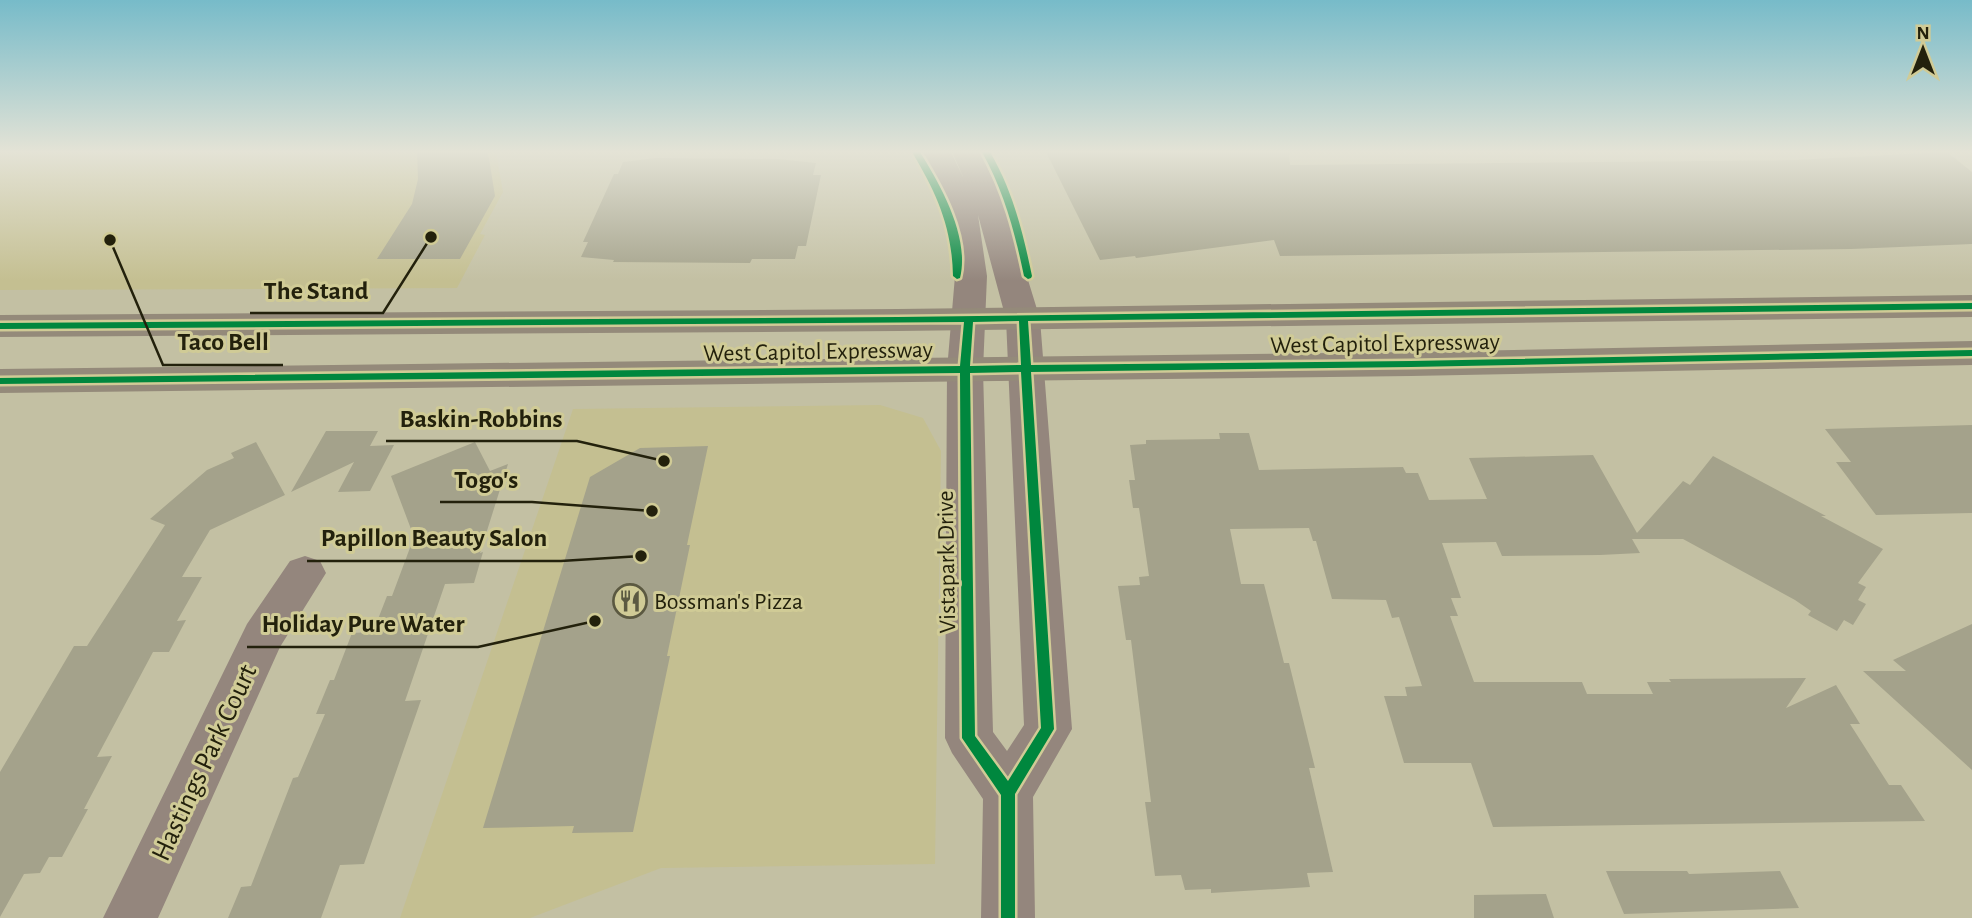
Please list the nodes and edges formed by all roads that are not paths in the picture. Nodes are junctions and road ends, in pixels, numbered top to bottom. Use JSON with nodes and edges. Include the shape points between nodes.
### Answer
{"nodes":[{"id":1,"x":956,"y":195,"type":"edge"},
{"id":2,"x":986,"y":195,"type":"edge"},
{"id":3,"x":1972,"y":281,"type":"edge"},
{"id":4,"x":1972,"y":306,"type":"edge"},
{"id":5,"x":1412,"y":314,"type":"junction"},
{"id":6,"x":969,"y":319,"type":"junction"},
{"id":7,"x":1023,"y":319,"type":"junction"},
{"id":8,"x":0,"y":326,"type":"edge"},
{"id":9,"x":1972,"y":353,"type":"edge"},
{"id":10,"x":1027,"y":369,"type":"junction"},
{"id":11,"x":965,"y":370,"type":"junction"},
{"id":12,"x":0,"y":381,"type":"edge"},
{"id":13,"x":305,"y":573,"type":"dead end"},
{"id":14,"x":1009,"y":793,"type":"junction"},
{"id":15,"x":130,"y":918,"type":"edge"},
{"id":16,"x":1008,"y":918,"type":"edge"}],
"edges":[{"from":1,"to":6,"type":"street","name":"Vistapark Drive","via":[[971,276]]},
{"from":2,"to":7,"type":"street"},
{"from":3,"to":5,"type":"highway","via":[[1508,288]]},
{"from":4,"to":5,"type":"highway","name":"West Capitol Expressway"},
{"from":5,"to":7,"type":"highway","name":"West Capitol Expressway"},
{"from":6,"to":7,"type":"highway","name":"West Capitol Expressway"},
{"from":6,"to":8,"type":"highway","name":"West Capitol Expressway"},
{"from":6,"to":11,"type":"street","name":"Vistapark Drive"},
{"from":7,"to":10,"type":"street"},
{"from":9,"to":10,"type":"highway","name":"West Capitol Expressway"},
{"from":10,"to":11,"type":"highway","name":"West Capitol Expressway"},
{"from":10,"to":14,"type":"street","via":[[1048,729]]},
{"from":11,"to":12,"type":"highway","name":"West Capitol Expressway"},
{"from":11,"to":14,"type":"street","name":"Vistapark Drive","via":[[969,738]]},
{"from":13,"to":15,"type":"street","name":"Hastings Park Court","via":[[263,636]]},
{"from":14,"to":16,"type":"street"}]}
